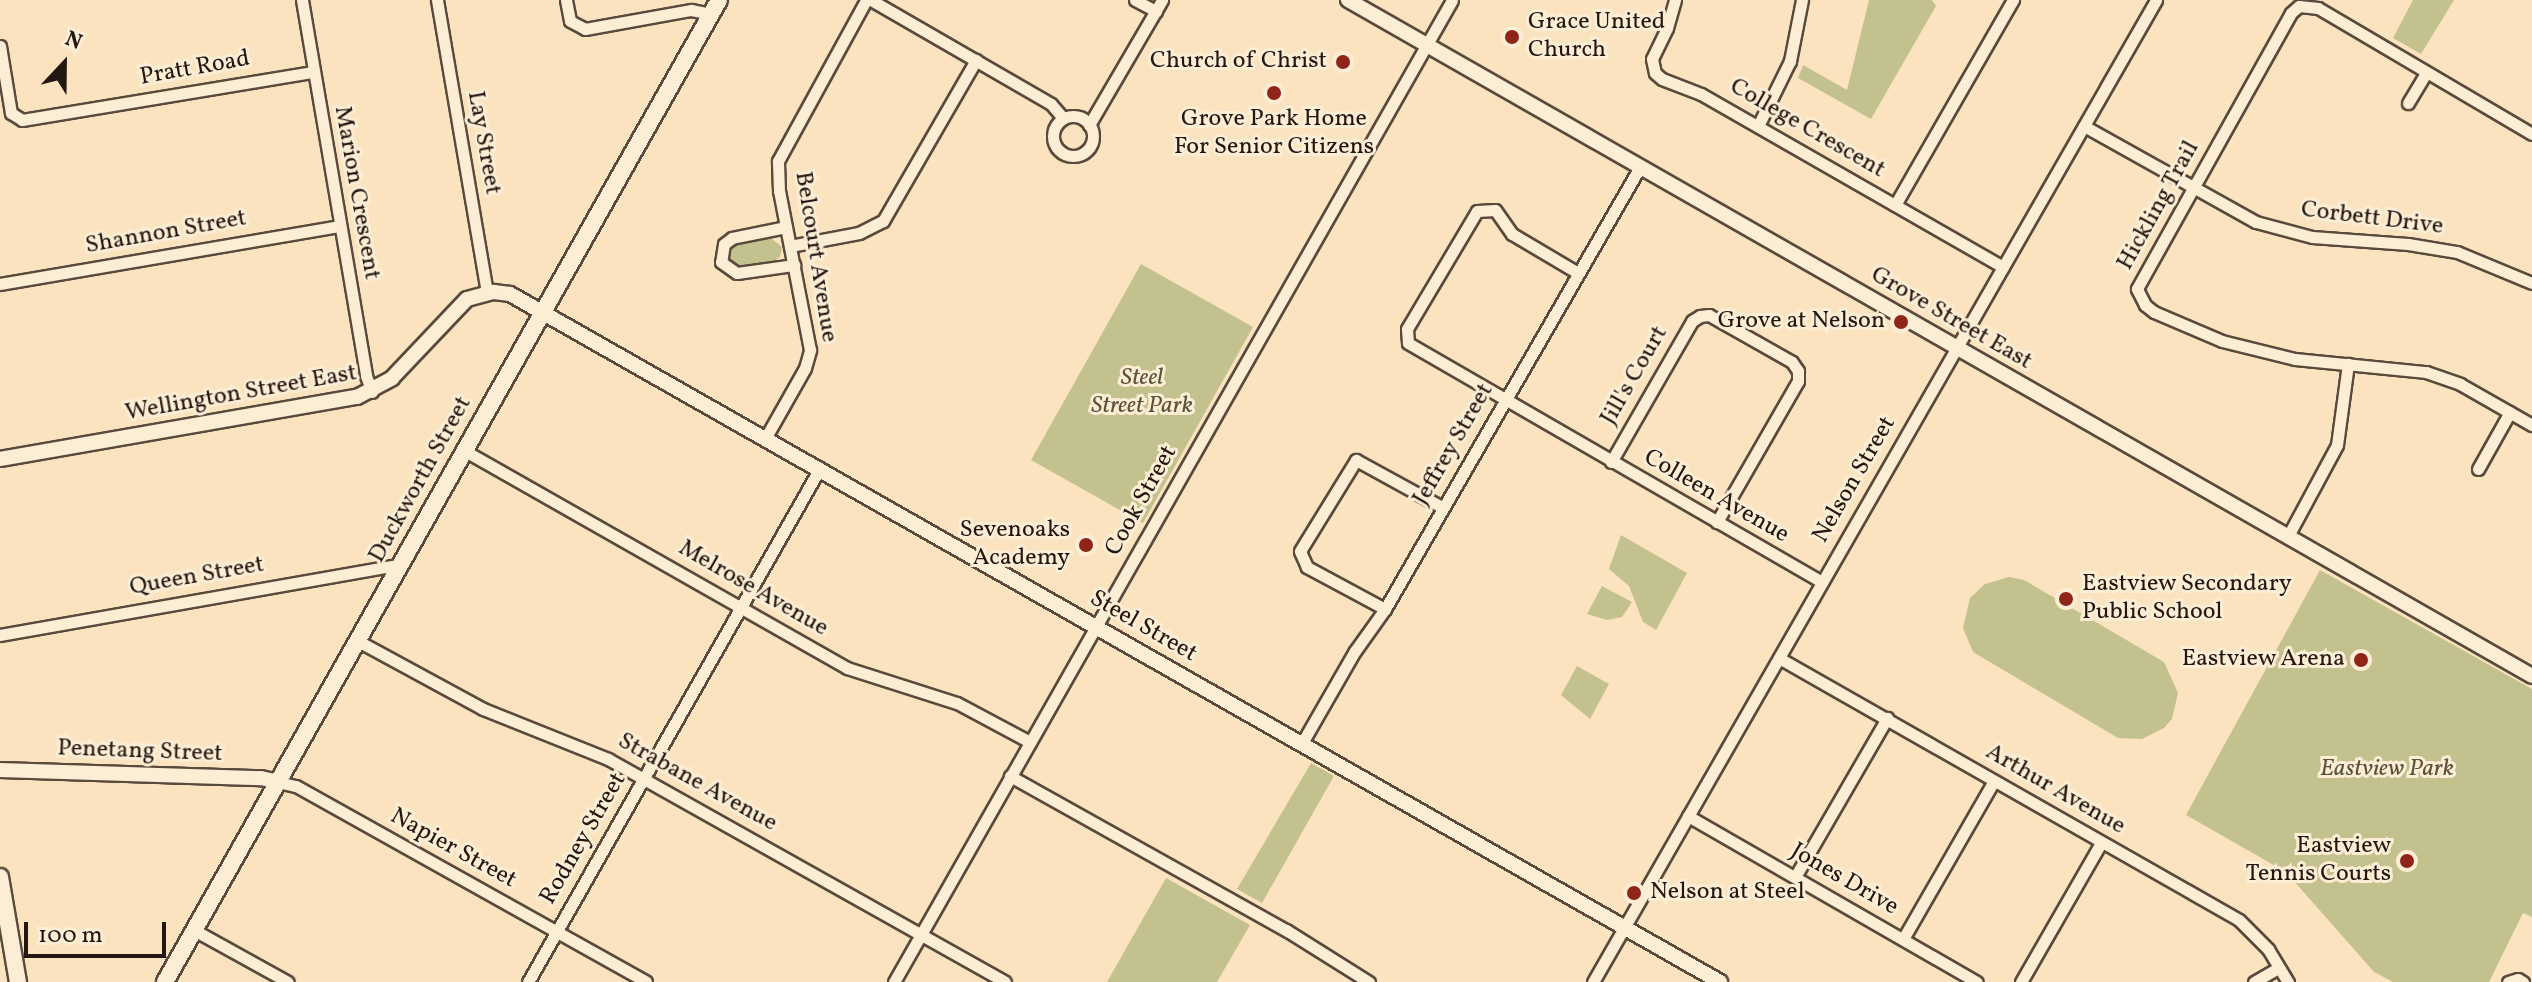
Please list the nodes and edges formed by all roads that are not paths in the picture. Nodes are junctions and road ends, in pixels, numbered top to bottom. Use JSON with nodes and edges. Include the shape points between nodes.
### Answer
{"nodes":[{"id":1,"x":302,"y":0,"type":"edge"},
{"id":2,"x":437,"y":0,"type":"edge"},
{"id":3,"x":566,"y":0,"type":"edge"},
{"id":4,"x":869,"y":0,"type":"edge"},
{"id":5,"x":1135,"y":0,"type":"edge"},
{"id":6,"x":1162,"y":0,"type":"edge"},
{"id":7,"x":1348,"y":0,"type":"edge"},
{"id":8,"x":1452,"y":0,"type":"edge"},
{"id":9,"x":1675,"y":0,"type":"edge"},
{"id":10,"x":1802,"y":0,"type":"edge"},
{"id":11,"x":2013,"y":0,"type":"edge"},
{"id":12,"x":2156,"y":0,"type":"edge"},
{"id":13,"x":715,"y":7,"type":"edge"},
{"id":14,"x":1156,"y":11,"type":"junction"},
{"id":15,"x":1426,"y":45,"type":"junction"},
{"id":16,"x":0,"y":46,"type":"edge"},
{"id":17,"x":976,"y":60,"type":"junction"},
{"id":18,"x":313,"y":72,"type":"junction"},
{"id":19,"x":2426,"y":73,"type":"junction"},
{"id":20,"x":2408,"y":103,"type":"dead end"},
{"id":21,"x":1063,"y":118,"type":"junction"},
{"id":22,"x":1089,"y":125,"type":"junction"},
{"id":23,"x":1758,"y":126,"type":"junction"},
{"id":24,"x":2084,"y":126,"type":"junction"},
{"id":25,"x":2532,"y":134,"type":"edge"},
{"id":26,"x":1640,"y":167,"type":"junction"},
{"id":27,"x":2192,"y":189,"type":"junction"},
{"id":28,"x":1895,"y":205,"type":"junction"},
{"id":29,"x":339,"y":226,"type":"junction"},
{"id":30,"x":786,"y":227,"type":"junction"},
{"id":31,"x":790,"y":246,"type":"junction"},
{"id":32,"x":794,"y":265,"type":"junction"},
{"id":33,"x":2003,"y":267,"type":"junction"},
{"id":34,"x":1578,"y":273,"type":"junction"},
{"id":35,"x":2532,"y":283,"type":"edge"},
{"id":36,"x":0,"y":284,"type":"edge"},
{"id":37,"x":487,"y":293,"type":"junction"},
{"id":38,"x":544,"y":311,"type":"junction"},
{"id":39,"x":1956,"y":347,"type":"junction"},
{"id":40,"x":2348,"y":364,"type":"junction"},
{"id":41,"x":372,"y":392,"type":"junction"},
{"id":42,"x":1505,"y":401,"type":"junction"},
{"id":43,"x":2510,"y":412,"type":"junction"},
{"id":44,"x":2532,"y":425,"type":"edge"},
{"id":45,"x":766,"y":437,"type":"junction"},
{"id":46,"x":465,"y":451,"type":"junction"},
{"id":47,"x":0,"y":459,"type":"edge"},
{"id":48,"x":1611,"y":462,"type":"junction"},
{"id":49,"x":820,"y":468,"type":"junction"},
{"id":50,"x":2478,"y":469,"type":"dead end"},
{"id":51,"x":1442,"y":507,"type":"junction"},
{"id":52,"x":1717,"y":522,"type":"junction"},
{"id":53,"x":2288,"y":536,"type":"junction"},
{"id":54,"x":401,"y":564,"type":"junction"},
{"id":55,"x":1822,"y":582,"type":"junction"},
{"id":56,"x":741,"y":607,"type":"junction"},
{"id":57,"x":1385,"y":609,"type":"junction"},
{"id":58,"x":1096,"y":626,"type":"junction"},
{"id":59,"x":0,"y":635,"type":"edge"},
{"id":60,"x":358,"y":641,"type":"junction"},
{"id":61,"x":1779,"y":658,"type":"junction"},
{"id":62,"x":2532,"y":676,"type":"edge"},
{"id":63,"x":1887,"y":718,"type":"junction"},
{"id":64,"x":1030,"y":742,"type":"junction"},
{"id":65,"x":1302,"y":743,"type":"junction"},
{"id":66,"x":0,"y":770,"type":"edge"},
{"id":67,"x":1010,"y":776,"type":"junction"},
{"id":68,"x":644,"y":778,"type":"junction"},
{"id":69,"x":1994,"y":781,"type":"junction"},
{"id":70,"x":278,"y":782,"type":"junction"},
{"id":71,"x":1688,"y":816,"type":"junction"},
{"id":72,"x":2101,"y":843,"type":"junction"},
{"id":73,"x":0,"y":877,"type":"edge"},
{"id":74,"x":1795,"y":877,"type":"junction"},
{"id":75,"x":1624,"y":928,"type":"junction"},
{"id":76,"x":194,"y":930,"type":"junction"},
{"id":77,"x":557,"y":932,"type":"junction"},
{"id":78,"x":921,"y":934,"type":"junction"},
{"id":79,"x":1903,"y":939,"type":"junction"},
{"id":80,"x":2278,"y":968,"type":"junction"},
{"id":81,"x":1954,"y":976,"type":"edge"},
{"id":82,"x":18,"y":982,"type":"edge"},
{"id":83,"x":165,"y":982,"type":"edge"},
{"id":84,"x":288,"y":982,"type":"edge"},
{"id":85,"x":528,"y":982,"type":"edge"},
{"id":86,"x":646,"y":982,"type":"edge"},
{"id":87,"x":894,"y":982,"type":"edge"},
{"id":88,"x":1005,"y":982,"type":"edge"},
{"id":89,"x":1369,"y":982,"type":"edge"},
{"id":90,"x":1593,"y":982,"type":"edge"},
{"id":91,"x":1720,"y":982,"type":"edge"},
{"id":92,"x":1977,"y":982,"type":"edge"},
{"id":93,"x":2021,"y":982,"type":"edge"},
{"id":94,"x":2254,"y":982,"type":"edge"},
{"id":95,"x":2288,"y":982,"type":"edge"},
{"id":96,"x":2508,"y":982,"type":"edge"},
{"id":97,"x":2523,"y":982,"type":"edge"}],
"edges":[{"from":1,"to":18,"type":"street","name":"Marion Crescent"},
{"from":2,"to":37,"type":"street","name":"Lay Street"},
{"from":3,"to":13,"type":"street","via":[[570,21],[585,29]]},
{"from":4,"to":17,"type":"street"},
{"from":4,"to":30,"type":"street","name":"Belcourt Avenue","via":[[780,153],[777,171]]},
{"from":5,"to":14,"type":"street"},
{"from":6,"to":14,"type":"street"},
{"from":7,"to":15,"type":"street","name":"Grove Street East"},
{"from":8,"to":15,"type":"street","name":"Cook Street"},
{"from":9,"to":23,"type":"street","name":"College Crescent","via":[[1654,52],[1655,73]]},
{"from":10,"to":23,"type":"street","via":[[1790,61]]},
{"from":11,"to":28,"type":"street"},
{"from":12,"to":24,"type":"street","name":"Nelson Street"},
{"from":13,"to":38,"type":"main road","name":"Duckworth Street"},
{"from":14,"to":22,"type":"street"},
{"from":15,"to":26,"type":"street","name":"Grove Street East"},
{"from":15,"to":58,"type":"street","name":"Cook Street"},
{"from":16,"to":18,"type":"street","name":"Pratt Road","via":[[11,113],[22,120]]},
{"from":17,"to":21,"type":"street","via":[[1051,104]]},
{"from":17,"to":31,"type":"street","via":[[883,221],[859,233]]},
{"from":18,"to":29,"type":"street","name":"Marion Crescent"},
{"from":19,"to":20,"type":"street"},
{"from":19,"to":25,"type":"street","name":"Hickling Trail"},
{"from":19,"to":27,"type":"street","name":"Hickling Trail","via":[[2314,6],[2299,6]]},
{"from":21,"to":22,"type":"street","via":[[1080,117]]},
{"from":21,"to":22,"type":"street","via":[[1053,135],[1056,147],[1068,155],[1087,150],[1092,138]]},
{"from":23,"to":28,"type":"street","name":"College Crescent"},
{"from":24,"to":27,"type":"street","name":"Corbett Drive"},
{"from":24,"to":33,"type":"street","name":"Nelson Street"},
{"from":26,"to":34,"type":"street","name":"Jeffrey Street"},
{"from":26,"to":39,"type":"street","name":"Grove Street East"},
{"from":27,"to":35,"type":"street","name":"Corbett Drive","via":[[2270,227],[2326,239],[2457,252]]},
{"from":27,"to":40,"type":"street","name":"Hickling Trail","via":[[2139,281],[2145,305],[2193,330],[2247,348]]},
{"from":28,"to":33,"type":"street","name":"College Crescent"},
{"from":29,"to":36,"type":"street","name":"Shannon Street"},
{"from":29,"to":41,"type":"street","name":"Marion Crescent"},
{"from":30,"to":31,"type":"street","name":"Belcourt Avenue"},
{"from":30,"to":32,"type":"street","via":[[732,238],[724,244],[721,262],[737,273]]},
{"from":31,"to":32,"type":"street","name":"Belcourt Avenue"},
{"from":32,"to":45,"type":"street","name":"Belcourt Avenue","via":[[810,350]]},
{"from":33,"to":39,"type":"street","name":"Nelson Street"},
{"from":34,"to":42,"type":"street","name":"Jeffrey Street"},
{"from":34,"to":42,"type":"street","name":"Colleen Avenue","via":[[1512,234],[1495,210],[1485,208],[1472,216],[1410,323],[1405,337],[1413,348]]},
{"from":37,"to":38,"type":"street","via":[[510,294]]},
{"from":37,"to":41,"type":"street","name":"Wellington Street East","via":[[467,299]]},
{"from":38,"to":45,"type":"street","name":"Steel Street"},
{"from":38,"to":46,"type":"main road","name":"Duckworth Street"},
{"from":39,"to":53,"type":"street","name":"Grove Street East"},
{"from":39,"to":55,"type":"street","name":"Nelson Street"},
{"from":40,"to":43,"type":"street","name":"Hickling Trail","via":[[2441,376]]},
{"from":40,"to":53,"type":"street","via":[[2337,445]]},
{"from":41,"to":47,"type":"street","name":"Wellington Street East"},
{"from":42,"to":48,"type":"street","name":"Colleen Avenue"},
{"from":42,"to":51,"type":"street","name":"Jeffrey Street"},
{"from":43,"to":44,"type":"street","name":"Hickling Trail"},
{"from":43,"to":50,"type":"street"},
{"from":45,"to":49,"type":"street","name":"Steel Street"},
{"from":46,"to":54,"type":"main road","name":"Duckworth Street"},
{"from":46,"to":56,"type":"street","name":"Melrose Avenue"},
{"from":48,"to":52,"type":"street","name":"Colleen Avenue"},
{"from":48,"to":52,"type":"street","name":"Jill's Court","via":[[1692,321],[1709,315],[1792,362],[1798,371],[1798,381]]},
{"from":49,"to":56,"type":"street","name":"Rodney Street"},
{"from":49,"to":58,"type":"street","name":"Steel Street"},
{"from":51,"to":57,"type":"street","name":"Jeffrey Street"},
{"from":51,"to":57,"type":"street","via":[[1356,460],[1300,551],[1307,567]]},
{"from":52,"to":55,"type":"street","name":"Colleen Avenue"},
{"from":53,"to":62,"type":"street","name":"Grove Street East"},
{"from":54,"to":59,"type":"street","name":"Queen Street"},
{"from":54,"to":60,"type":"main road","name":"Duckworth Street"},
{"from":55,"to":61,"type":"street","name":"Nelson Street"},
{"from":56,"to":64,"type":"street","name":"Melrose Avenue","via":[[857,673],[957,703]]},
{"from":56,"to":68,"type":"street","name":"Rodney Street"},
{"from":57,"to":65,"type":"street","name":"Jeffrey Street"},
{"from":58,"to":64,"type":"street","name":"Cook Street"},
{"from":58,"to":65,"type":"street","name":"Steel Street"},
{"from":60,"to":68,"type":"street","name":"Strabane Avenue","via":[[483,709],[582,747]]},
{"from":60,"to":70,"type":"main road","name":"Duckworth Street"},
{"from":61,"to":63,"type":"street","name":"Arthur Avenue"},
{"from":61,"to":71,"type":"street","name":"Nelson Street"},
{"from":63,"to":69,"type":"street","name":"Arthur Avenue"},
{"from":63,"to":74,"type":"street"},
{"from":64,"to":67,"type":"street","name":"Cook Street"},
{"from":65,"to":75,"type":"street","name":"Steel Street"},
{"from":66,"to":70,"type":"street","name":"Penetang Street"},
{"from":67,"to":78,"type":"street","name":"Cook Street"},
{"from":67,"to":89,"type":"street"},
{"from":68,"to":77,"type":"street","name":"Rodney Street"},
{"from":68,"to":78,"type":"street","name":"Strabane Avenue"},
{"from":69,"to":72,"type":"street","name":"Arthur Avenue"},
{"from":69,"to":79,"type":"street"},
{"from":70,"to":76,"type":"main road","name":"Duckworth Street"},
{"from":70,"to":77,"type":"street","name":"Napier Street","via":[[296,786]]},
{"from":71,"to":74,"type":"street","name":"Jones Drive"},
{"from":71,"to":75,"type":"street","name":"Nelson Street"},
{"from":72,"to":80,"type":"street","name":"Arthur Avenue","via":[[2239,920],[2259,938]]},
{"from":72,"to":93,"type":"street"},
{"from":73,"to":82,"type":"main road"},
{"from":74,"to":79,"type":"street","name":"Jones Drive"},
{"from":75,"to":90,"type":"street","name":"Nelson Street"},
{"from":75,"to":91,"type":"street","name":"Steel Street"},
{"from":76,"to":83,"type":"main road","name":"Duckworth Street"},
{"from":76,"to":84,"type":"street"},
{"from":77,"to":85,"type":"street","name":"Rodney Street"},
{"from":77,"to":86,"type":"street","name":"Napier Street"},
{"from":78,"to":87,"type":"street","name":"Cook Street"},
{"from":78,"to":88,"type":"street","name":"Strabane Avenue"},
{"from":79,"to":81,"type":"street","name":"Jones Drive"},
{"from":80,"to":94,"type":"street"},
{"from":80,"to":95,"type":"street","name":"Arthur Avenue"},
{"from":81,"to":92,"type":"street","name":"Jones Drive"},
{"from":96,"to":97,"type":"street"}]}
